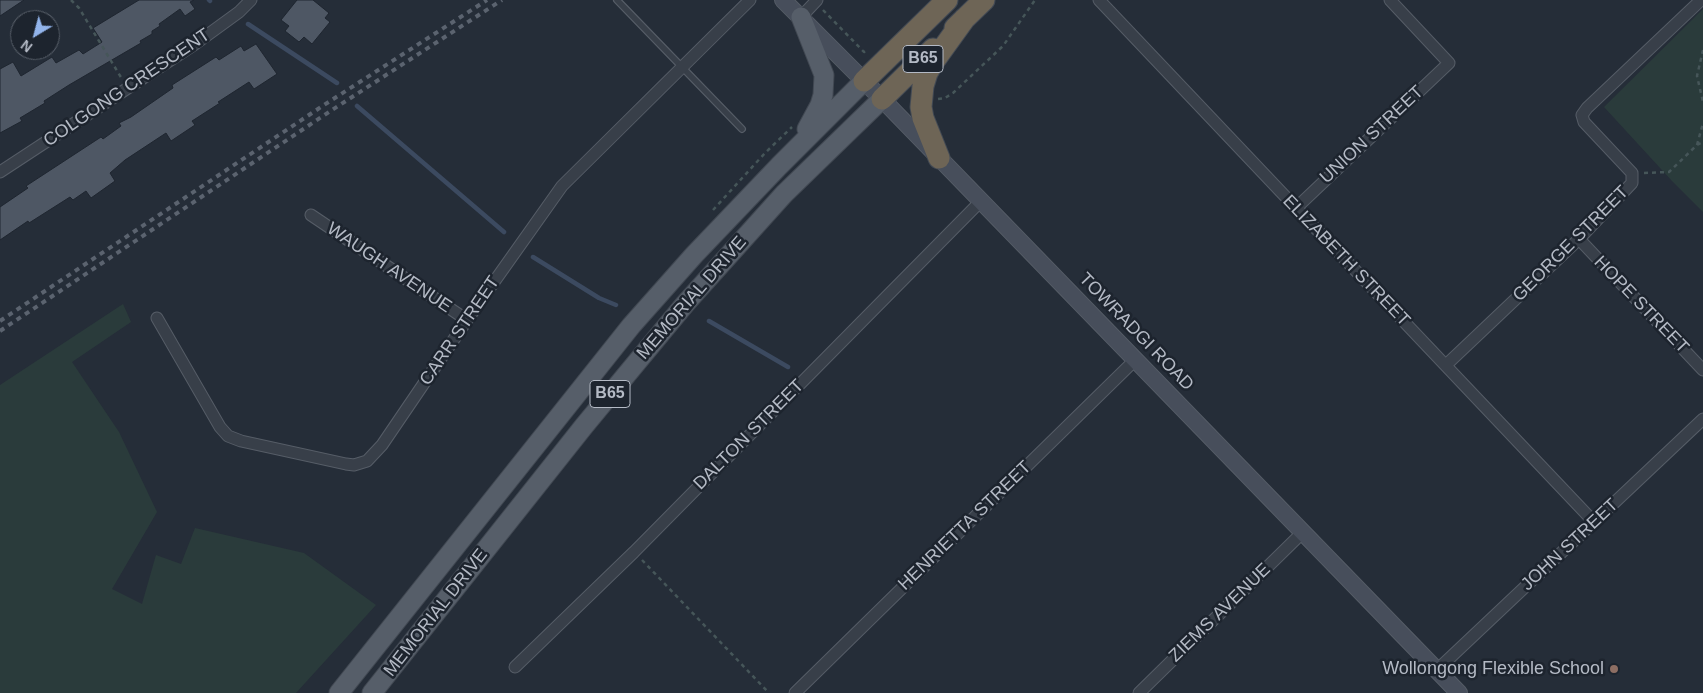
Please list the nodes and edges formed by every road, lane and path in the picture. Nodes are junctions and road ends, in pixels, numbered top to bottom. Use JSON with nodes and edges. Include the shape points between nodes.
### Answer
{"nodes":[{"id":1,"x":71,"y":0,"type":"edge"},
{"id":2,"x":251,"y":0,"type":"edge"},
{"id":3,"x":617,"y":0,"type":"edge"},
{"id":4,"x":750,"y":0,"type":"edge"},
{"id":5,"x":783,"y":0,"type":"edge"},
{"id":6,"x":947,"y":0,"type":"edge"},
{"id":7,"x":984,"y":0,"type":"edge"},
{"id":8,"x":1035,"y":0,"type":"edge"},
{"id":9,"x":1099,"y":0,"type":"edge"},
{"id":10,"x":1390,"y":0,"type":"edge"},
{"id":11,"x":1701,"y":0,"type":"edge"},
{"id":12,"x":816,"y":1,"type":"edge"},
{"id":13,"x":801,"y":17,"type":"junction"},
{"id":14,"x":965,"y":18,"type":"junction"},
{"id":15,"x":1703,"y":50,"type":"edge"},
{"id":16,"x":869,"y":51,"type":"dead end"},
{"id":17,"x":682,"y":67,"type":"junction"},
{"id":18,"x":864,"y":81,"type":"junction"},
{"id":19,"x":129,"y":88,"type":"junction"},
{"id":20,"x":882,"y":99,"type":"junction"},
{"id":21,"x":929,"y":99,"type":"dead end"},
{"id":22,"x":1703,"y":102,"type":"edge"},
{"id":23,"x":1703,"y":123,"type":"edge"},
{"id":24,"x":794,"y":125,"type":"dead end"},
{"id":25,"x":742,"y":129,"type":"dead end"},
{"id":26,"x":1703,"y":142,"type":"edge"},
{"id":27,"x":1697,"y":145,"type":"junction"},
{"id":28,"x":939,"y":158,"type":"junction"},
{"id":29,"x":779,"y":166,"type":"junction"},
{"id":30,"x":0,"y":172,"type":"edge"},
{"id":31,"x":1632,"y":173,"type":"junction"},
{"id":32,"x":981,"y":201,"type":"junction"},
{"id":33,"x":714,"y":208,"type":"dead end"},
{"id":34,"x":1296,"y":208,"type":"junction"},
{"id":35,"x":311,"y":215,"type":"dead end"},
{"id":36,"x":1579,"y":239,"type":"junction"},
{"id":37,"x":157,"y":318,"type":"dead end"},
{"id":38,"x":467,"y":320,"type":"junction"},
{"id":39,"x":1136,"y":360,"type":"junction"},
{"id":40,"x":1446,"y":365,"type":"junction"},
{"id":41,"x":1703,"y":370,"type":"edge"},
{"id":42,"x":1703,"y":419,"type":"edge"},
{"id":43,"x":1594,"y":522,"type":"junction"},
{"id":44,"x":1302,"y":533,"type":"junction"},
{"id":45,"x":634,"y":552,"type":"junction"},
{"id":46,"x":515,"y":667,"type":"dead end"},
{"id":47,"x":1437,"y":670,"type":"junction"},
{"id":48,"x":339,"y":693,"type":"edge"},
{"id":49,"x":372,"y":693,"type":"edge"},
{"id":50,"x":769,"y":693,"type":"edge"},
{"id":51,"x":796,"y":693,"type":"edge"},
{"id":52,"x":1139,"y":693,"type":"edge"},
{"id":53,"x":1459,"y":693,"type":"edge"}],
"edges":[{"from":1,"to":19,"type":"path"},
{"from":2,"to":19,"type":"street","name":"COLGONG CRESCENT","via":[[195,44]]},
{"from":3,"to":17,"type":"lane"},
{"from":4,"to":17,"type":"street","name":"CARR STREET"},
{"from":5,"to":13,"type":"main road","name":"TOWRADGI ROAD"},
{"from":6,"to":18,"type":"highway","name":"MEMORIAL DRIVE","number":"B65"},
{"from":7,"to":14,"type":"highway","name":"MEMORIAL DRIVE","number":"B65"},
{"from":8,"to":21,"type":"path","via":[[1002,46],[957,90],[945,98]]},
{"from":9,"to":34,"type":"street","name":"ELIZABETH STREET"},
{"from":10,"to":34,"type":"street","name":"UNION STREET","via":[[1449,63]]},
{"from":11,"to":31,"type":"street","name":"GEORGE STREET","via":[[1582,114],[1584,122]]},
{"from":12,"to":13,"type":"street"},
{"from":12,"to":16,"type":"path","via":[[864,52]]},
{"from":13,"to":18,"type":"main road","name":"TOWRADGI ROAD"},
{"from":13,"to":29,"type":"main road","via":[[824,75],[823,95],[816,115]]},
{"from":14,"to":20,"type":"highway","name":"MEMORIAL DRIVE","number":"B65"},
{"from":14,"to":28,"type":"highway","via":[[934,61],[923,86],[923,118]]},
{"from":15,"to":22,"type":"path","via":[[1697,76]]},
{"from":17,"to":25,"type":"lane"},
{"from":17,"to":38,"type":"street","name":"CARR STREET","via":[[562,186]]},
{"from":18,"to":20,"type":"main road","name":"TOWRADGI ROAD"},
{"from":18,"to":29,"type":"main road","name":"MEMORIAL DRIVE","number":"B65"},
{"from":19,"to":30,"type":"street","name":"COLGONG CRESCENT"},
{"from":20,"to":28,"type":"main road","name":"TOWRADGI ROAD"},
{"from":20,"to":49,"type":"main road","name":"MEMORIAL DRIVE","number":"B65","via":[[784,194],[685,304]]},
{"from":23,"to":27,"type":"path"},
{"from":24,"to":33,"type":"path"},
{"from":26,"to":27,"type":"path"},
{"from":27,"to":31,"type":"path","via":[[1669,172]]},
{"from":28,"to":32,"type":"main road","name":"TOWRADGI ROAD"},
{"from":29,"to":48,"type":"main road","name":"MEMORIAL DRIVE","number":"B65","via":[[631,326]]},
{"from":31,"to":36,"type":"street","name":"GEORGE STREET","via":[[1632,183]]},
{"from":32,"to":39,"type":"main road","name":"TOWRADGI ROAD"},
{"from":32,"to":45,"type":"street","name":"DALTON STREET"},
{"from":34,"to":40,"type":"street","name":"ELIZABETH STREET"},
{"from":35,"to":38,"type":"street","name":"WAUGH AVENUE"},
{"from":36,"to":40,"type":"street","name":"GEORGE STREET"},
{"from":36,"to":41,"type":"street","name":"HOPE STREET"},
{"from":37,"to":38,"type":"street","name":"CARR STREET","via":[[228,436],[354,465],[367,461],[377,452]]},
{"from":39,"to":44,"type":"main road","name":"TOWRADGI ROAD"},
{"from":39,"to":51,"type":"street","name":"HENRIETTA STREET"},
{"from":40,"to":43,"type":"street","name":"ELIZABETH STREET"},
{"from":42,"to":43,"type":"street","name":"JOHN STREET"},
{"from":43,"to":47,"type":"street","name":"JOHN STREET"},
{"from":44,"to":47,"type":"main road","name":"TOWRADGI ROAD"},
{"from":44,"to":52,"type":"street","name":"ZIEMS AVENUE"},
{"from":45,"to":46,"type":"street","name":"DALTON STREET"},
{"from":45,"to":50,"type":"path"},
{"from":47,"to":53,"type":"main road","name":"TOWRADGI ROAD"}]}
